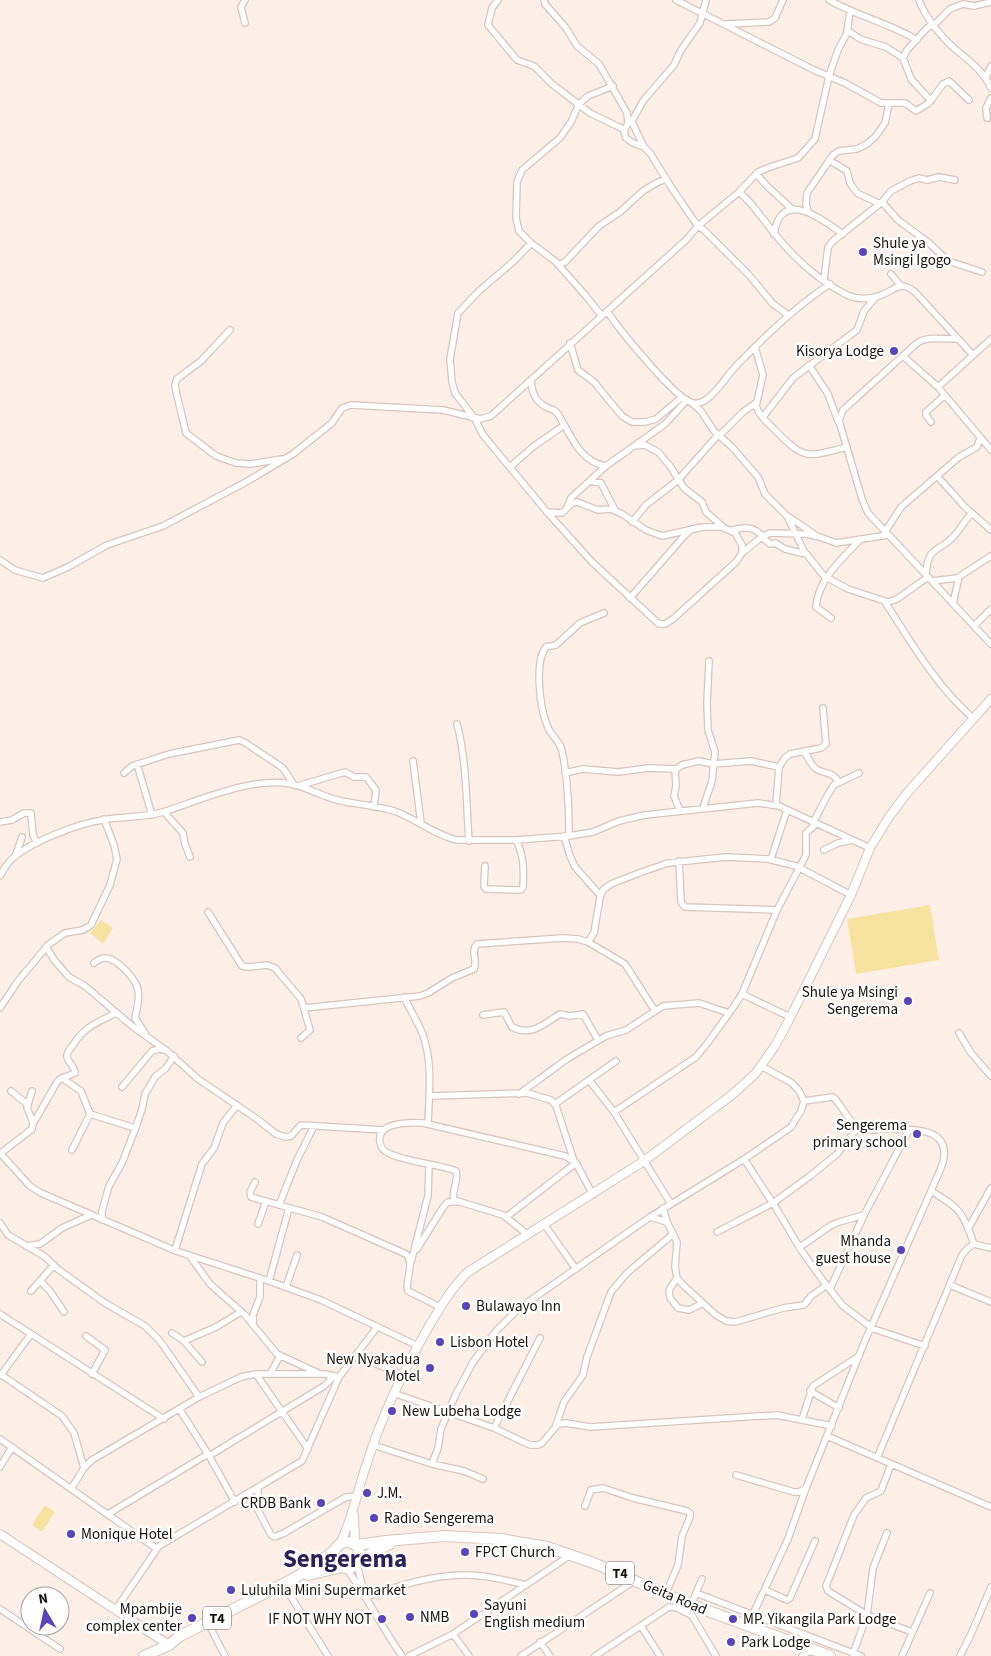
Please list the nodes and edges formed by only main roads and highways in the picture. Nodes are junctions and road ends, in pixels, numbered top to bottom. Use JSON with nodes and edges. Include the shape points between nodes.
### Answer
{"nodes":[{"id":1,"x":991,"y":699,"type":"edge"},
{"id":2,"x":353,"y":1510,"type":"junction"},
{"id":3,"x":0,"y":1534,"type":"edge"},
{"id":4,"x":400,"y":1540,"type":"junction"},
{"id":5,"x":356,"y":1545,"type":"junction"},
{"id":6,"x":338,"y":1547,"type":"junction"},
{"id":7,"x":358,"y":1562,"type":"junction"},
{"id":8,"x":344,"y":1568,"type":"junction"},
{"id":9,"x":287,"y":1582,"type":"junction"},
{"id":10,"x":170,"y":1645,"type":"junction"},
{"id":11,"x":144,"y":1656,"type":"edge"},
{"id":12,"x":830,"y":1656,"type":"edge"}],
"edges":[{"from":1,"to":2,"type":"main road","via":[[907,793],[870,848],[851,895],[790,1017],[755,1074],[644,1161],[468,1272],[452,1288],[393,1393]]},
{"from":2,"to":5,"type":"main road"},
{"from":2,"to":6,"type":"main road"},
{"from":3,"to":10,"type":"main road"},
{"from":4,"to":5,"type":"highway","name":"Geita Road","number":"T4"},
{"from":4,"to":7,"type":"highway","name":"Geita Road","number":"T4"},
{"from":4,"to":12,"type":"highway","name":"Geita Road","number":"T4","via":[[477,1536],[522,1541],[573,1554],[666,1593],[689,1607]]},
{"from":5,"to":6,"type":"highway","name":"Geita Road","number":"T4","via":[[345,1542]]},
{"from":5,"to":7,"type":"highway","via":[[360,1553]]},
{"from":6,"to":8,"type":"highway","via":[[335,1560]]},
{"from":6,"to":9,"type":"highway","name":"Geita Road","number":"T4","via":[[315,1566]]},
{"from":7,"to":8,"type":"highway","name":"Geita Road","number":"T4"},
{"from":8,"to":9,"type":"highway","name":"Geita Road","number":"T4","via":[[319,1571]]},
{"from":9,"to":10,"type":"highway","name":"Geita Road","number":"T4","via":[[180,1636]]},
{"from":10,"to":11,"type":"highway","name":"Geita Road","number":"T4"}]}
